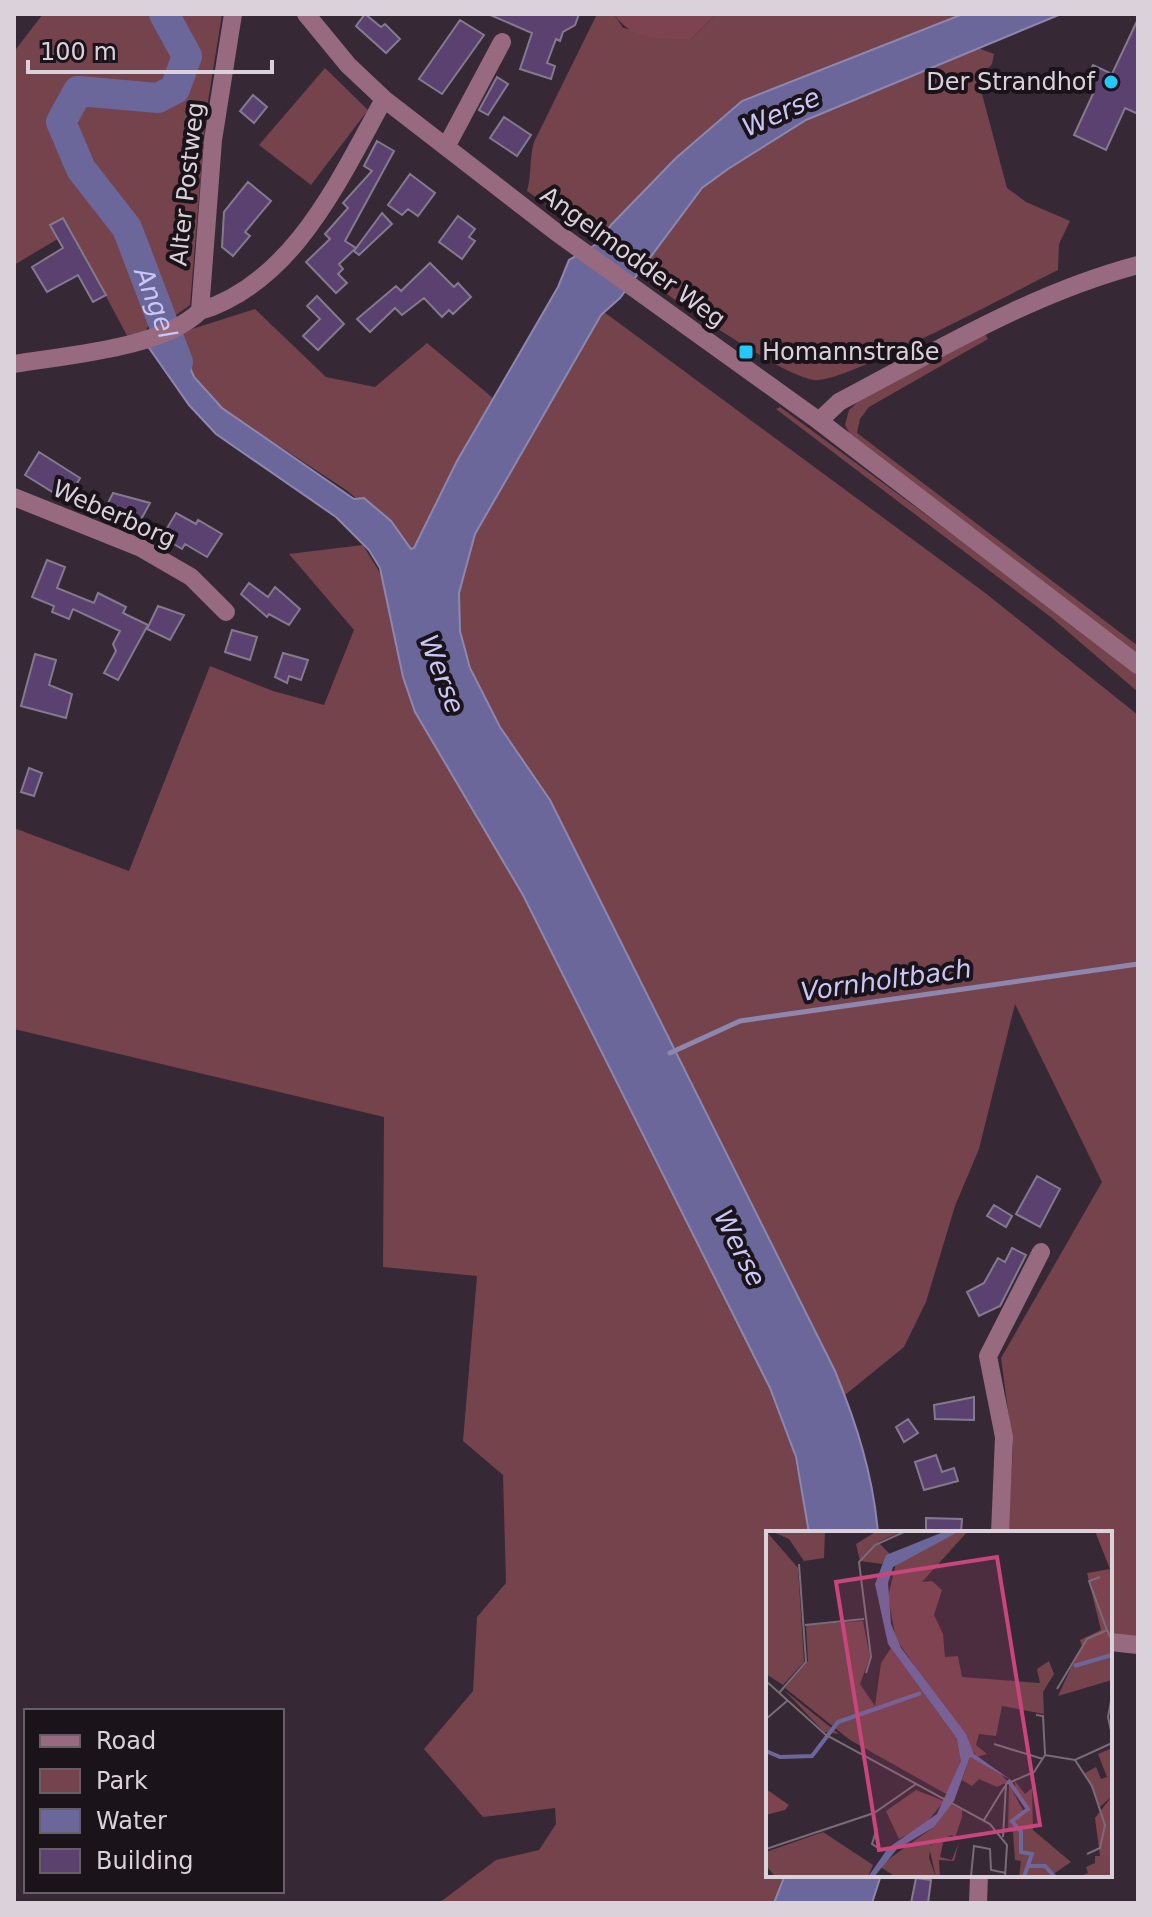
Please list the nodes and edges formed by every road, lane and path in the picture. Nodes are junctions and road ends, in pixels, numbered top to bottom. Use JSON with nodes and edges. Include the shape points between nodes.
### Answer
{"nodes":[{"id":1,"x":233,"y":14,"type":"edge"},
{"id":2,"x":306,"y":14,"type":"edge"},
{"id":3,"x":502,"y":42,"type":"dead end"},
{"id":4,"x":384,"y":99,"type":"junction"},
{"id":5,"x":446,"y":147,"type":"junction"},
{"id":6,"x":1138,"y":265,"type":"edge"},
{"id":7,"x":200,"y":311,"type":"junction"},
{"id":8,"x":14,"y":364,"type":"edge"},
{"id":9,"x":819,"y":421,"type":"junction"},
{"id":10,"x":14,"y":497,"type":"edge"},
{"id":11,"x":226,"y":612,"type":"dead end"},
{"id":12,"x":1138,"y":665,"type":"edge"},
{"id":13,"x":1041,"y":1252,"type":"dead end"},
{"id":14,"x":1000,"y":1531,"type":"edge"},
{"id":15,"x":1112,"y":1642,"type":"edge"},
{"id":16,"x":1138,"y":1645,"type":"edge"},
{"id":17,"x":979,"y":1877,"type":"edge"},
{"id":18,"x":978,"y":1903,"type":"edge"}],
"edges":[{"from":1,"to":7,"type":"street","name":"Alter Postweg","via":[[213,140]]},
{"from":2,"to":4,"type":"street","name":"Angelmodder Weg"},
{"from":3,"to":5,"type":"street"},
{"from":4,"to":5,"type":"street","name":"Angelmodder Weg"},
{"from":4,"to":7,"type":"street","via":[[301,236],[256,285]]},
{"from":5,"to":9,"type":"street","name":"Angelmodder Weg"},
{"from":6,"to":9,"type":"street","via":[[1072,284],[1015,311],[839,402]]},
{"from":7,"to":8,"type":"street","via":[[189,321],[140,340]]},
{"from":9,"to":12,"type":"street","name":"Angelmodder Weg"},
{"from":10,"to":11,"type":"street","name":"Weberborg","via":[[141,548],[191,577]]},
{"from":13,"to":14,"type":"street","via":[[988,1356],[1004,1437]]},
{"from":15,"to":16,"type":"street"},
{"from":17,"to":18,"type":"street"}]}
